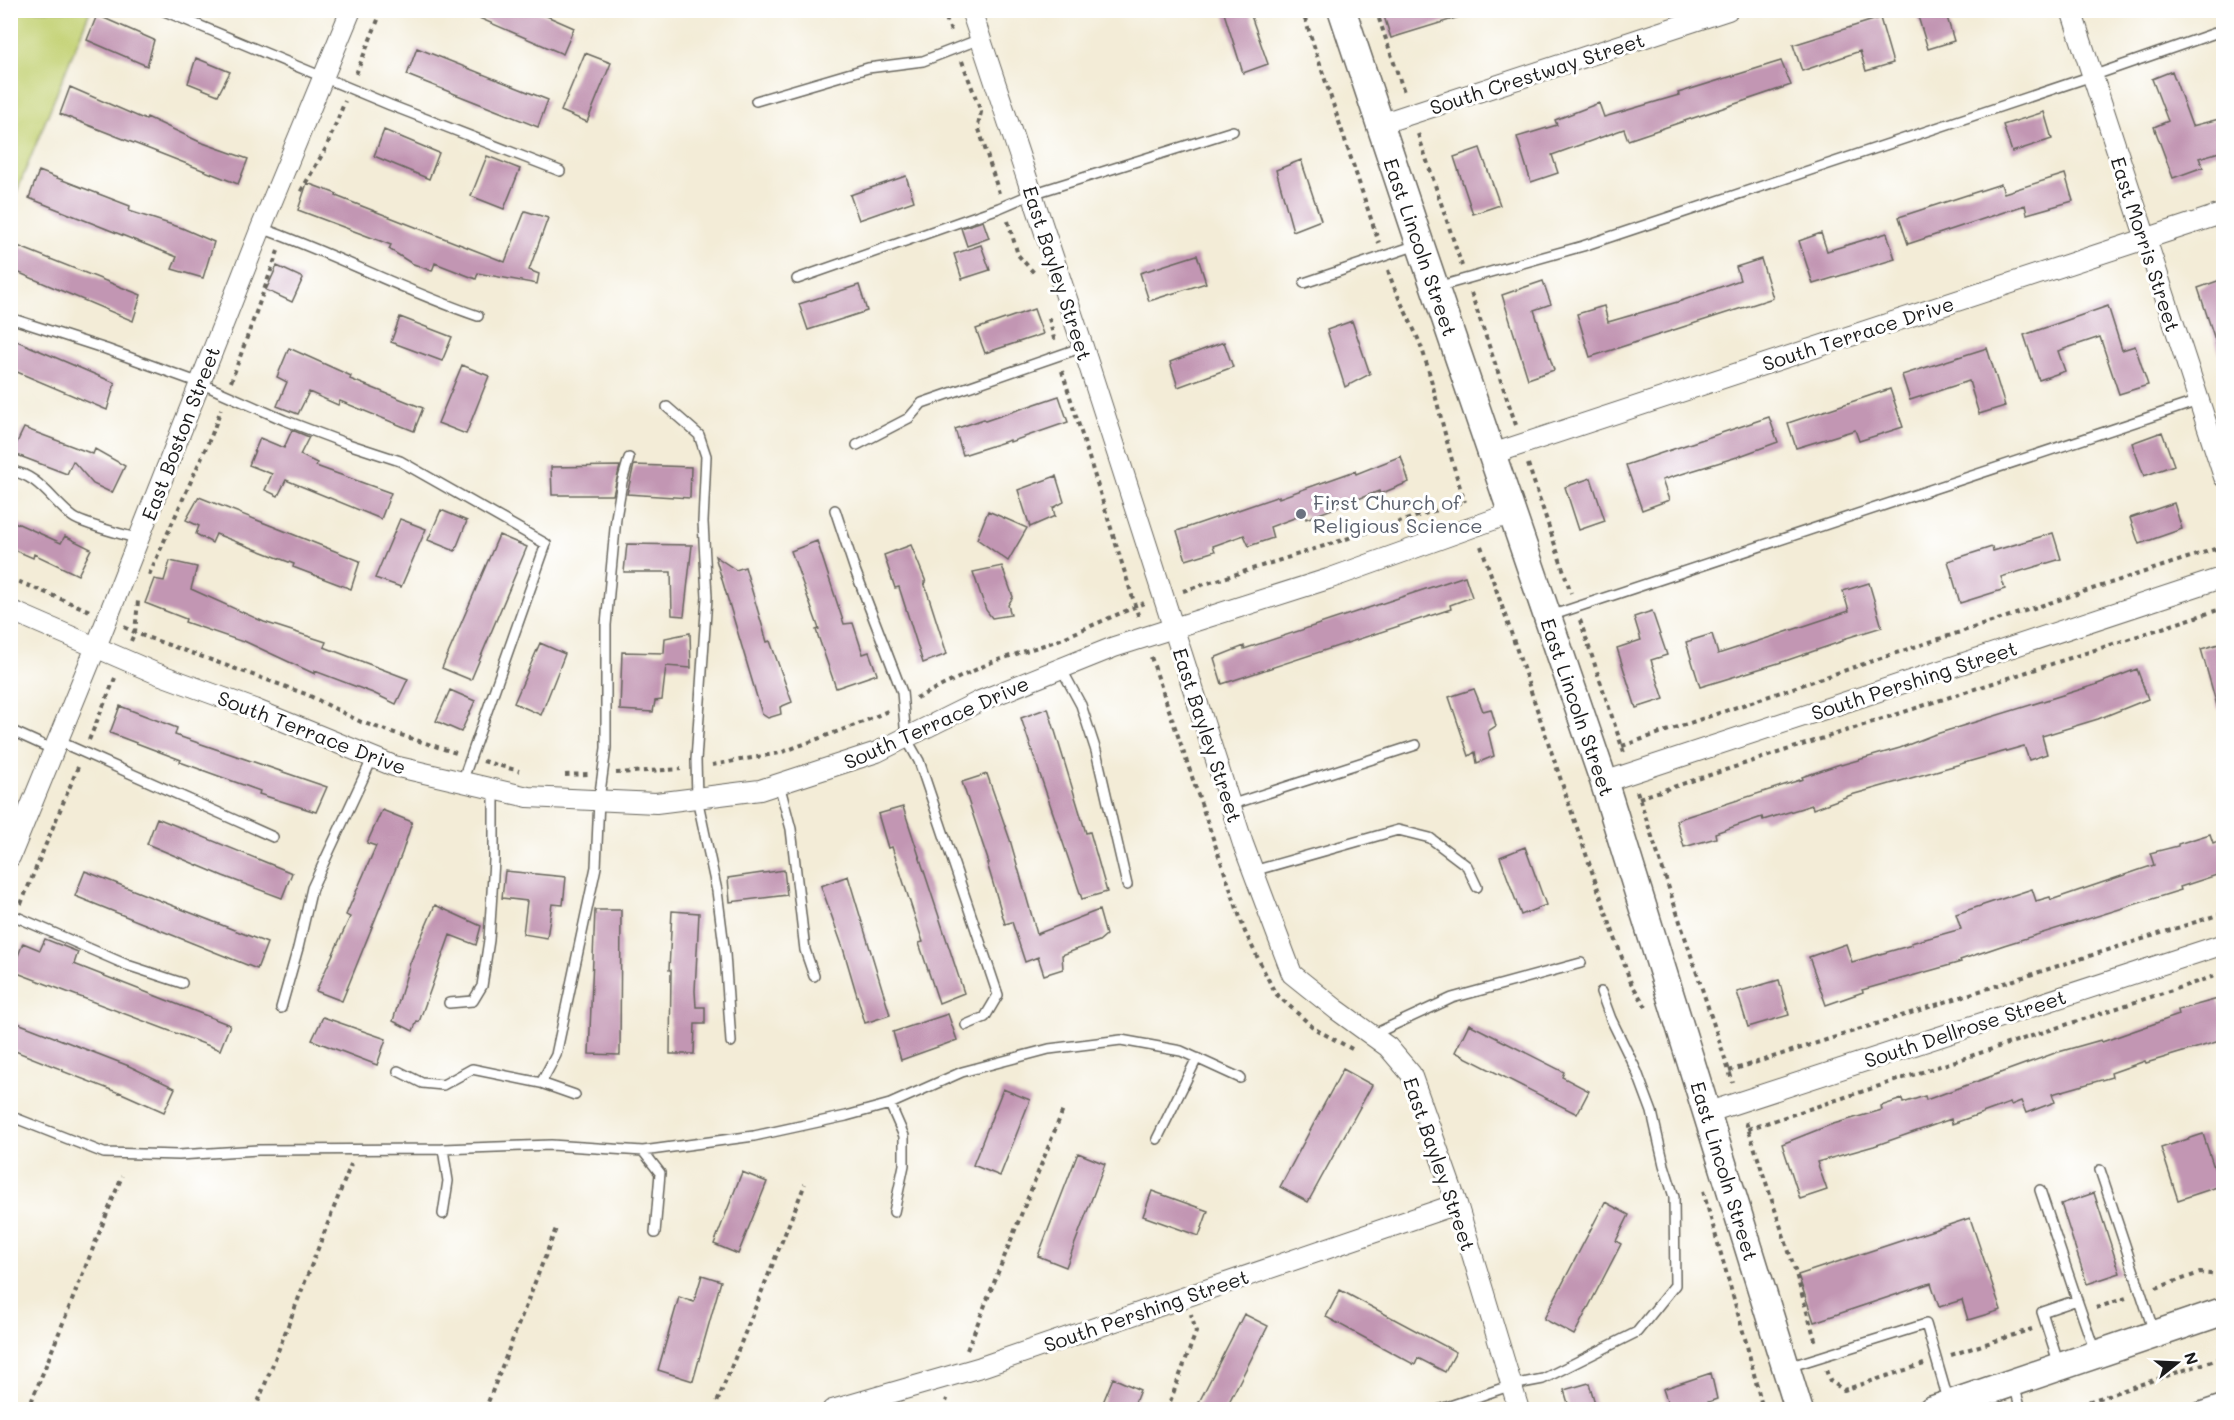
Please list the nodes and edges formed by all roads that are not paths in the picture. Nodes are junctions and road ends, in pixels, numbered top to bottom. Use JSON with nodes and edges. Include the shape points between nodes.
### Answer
{"nodes":[{"id":1,"x":162,"y":10,"type":"edge"},
{"id":2,"x":351,"y":10,"type":"edge"},
{"id":3,"x":971,"y":10,"type":"edge"},
{"id":4,"x":1342,"y":10,"type":"edge"},
{"id":5,"x":1728,"y":10,"type":"edge"},
{"id":6,"x":2071,"y":10,"type":"edge"},
{"id":7,"x":2223,"y":30,"type":"edge"},
{"id":8,"x":980,"y":39,"type":"junction"},
{"id":9,"x":2092,"y":76,"type":"junction"},
{"id":10,"x":324,"y":77,"type":"junction"},
{"id":11,"x":756,"y":101,"type":"dead end"},
{"id":12,"x":1380,"y":124,"type":"junction"},
{"id":13,"x":1233,"y":131,"type":"dead end"},
{"id":14,"x":560,"y":171,"type":"dead end"},
{"id":15,"x":1032,"y":194,"type":"junction"},
{"id":16,"x":2223,"y":213,"type":"edge"},
{"id":17,"x":261,"y":228,"type":"junction"},
{"id":18,"x":2144,"y":239,"type":"junction"},
{"id":19,"x":1420,"y":244,"type":"junction"},
{"id":20,"x":797,"y":279,"type":"dead end"},
{"id":21,"x":1304,"y":283,"type":"dead end"},
{"id":22,"x":1435,"y":288,"type":"junction"},
{"id":23,"x":478,"y":316,"type":"dead end"},
{"id":24,"x":10,"y":318,"type":"edge"},
{"id":25,"x":1083,"y":347,"type":"junction"},
{"id":26,"x":200,"y":383,"type":"junction"},
{"id":27,"x":2199,"y":401,"type":"junction"},
{"id":28,"x":667,"y":407,"type":"dead end"},
{"id":29,"x":857,"y":445,"type":"dead end"},
{"id":30,"x":1492,"y":454,"type":"junction"},
{"id":31,"x":629,"y":458,"type":"dead end"},
{"id":32,"x":10,"y":471,"type":"edge"},
{"id":33,"x":2223,"y":477,"type":"edge"},
{"id":34,"x":835,"y":510,"type":"dead end"},
{"id":35,"x":1512,"y":513,"type":"junction"},
{"id":36,"x":139,"y":539,"type":"junction"},
{"id":37,"x":2223,"y":577,"type":"edge"},
{"id":38,"x":10,"y":610,"type":"edge"},
{"id":39,"x":1548,"y":617,"type":"junction"},
{"id":40,"x":1173,"y":628,"type":"junction"},
{"id":41,"x":96,"y":647,"type":"junction"},
{"id":42,"x":1061,"y":668,"type":"junction"},
{"id":43,"x":10,"y":730,"type":"edge"},
{"id":44,"x":906,"y":738,"type":"junction"},
{"id":45,"x":1416,"y":745,"type":"dead end"},
{"id":46,"x":56,"y":746,"type":"junction"},
{"id":47,"x":373,"y":758,"type":"junction"},
{"id":48,"x":462,"y":782,"type":"junction"},
{"id":49,"x":1604,"y":782,"type":"junction"},
{"id":50,"x":779,"y":784,"type":"junction"},
{"id":51,"x":494,"y":789,"type":"junction"},
{"id":52,"x":697,"y":798,"type":"junction"},
{"id":53,"x":599,"y":800,"type":"junction"},
{"id":54,"x":1230,"y":805,"type":"junction"},
{"id":55,"x":273,"y":837,"type":"dead end"},
{"id":56,"x":10,"y":857,"type":"edge"},
{"id":57,"x":1253,"y":871,"type":"junction"},
{"id":58,"x":1127,"y":885,"type":"dead end"},
{"id":59,"x":1477,"y":887,"type":"dead end"},
{"id":60,"x":13,"y":915,"type":"edge"},
{"id":61,"x":2223,"y":944,"type":"edge"},
{"id":62,"x":1581,"y":963,"type":"dead end"},
{"id":63,"x":814,"y":976,"type":"dead end"},
{"id":64,"x":182,"y":983,"type":"dead end"},
{"id":65,"x":1601,"y":992,"type":"dead end"},
{"id":66,"x":448,"y":1003,"type":"dead end"},
{"id":67,"x":281,"y":1008,"type":"dead end"},
{"id":68,"x":966,"y":1025,"type":"dead end"},
{"id":69,"x":1372,"y":1035,"type":"junction"},
{"id":70,"x":731,"y":1042,"type":"dead end"},
{"id":71,"x":1197,"y":1058,"type":"junction"},
{"id":72,"x":398,"y":1071,"type":"dead end"},
{"id":73,"x":1240,"y":1078,"type":"dead end"},
{"id":74,"x":541,"y":1083,"type":"junction"},
{"id":75,"x":575,"y":1095,"type":"dead end"},
{"id":76,"x":890,"y":1104,"type":"junction"},
{"id":77,"x":1706,"y":1113,"type":"junction"},
{"id":78,"x":13,"y":1117,"type":"edge"},
{"id":79,"x":10,"y":1130,"type":"edge"},
{"id":80,"x":1157,"y":1139,"type":"dead end"},
{"id":81,"x":443,"y":1149,"type":"junction"},
{"id":82,"x":643,"y":1150,"type":"junction"},
{"id":83,"x":2100,"y":1170,"type":"dead end"},
{"id":84,"x":2040,"y":1190,"type":"dead end"},
{"id":85,"x":1457,"y":1204,"type":"junction"},
{"id":86,"x":894,"y":1212,"type":"dead end"},
{"id":87,"x":443,"y":1214,"type":"dead end"},
{"id":88,"x":655,"y":1233,"type":"dead end"},
{"id":89,"x":2078,"y":1300,"type":"junction"},
{"id":90,"x":2223,"y":1311,"type":"edge"},
{"id":91,"x":2155,"y":1335,"type":"junction"},
{"id":92,"x":2096,"y":1354,"type":"junction"},
{"id":93,"x":1786,"y":1367,"type":"junction"},
{"id":94,"x":2059,"y":1367,"type":"junction"},
{"id":95,"x":2013,"y":1383,"type":"junction"},
{"id":96,"x":1512,"y":1385,"type":"junction"},
{"id":97,"x":2223,"y":1398,"type":"edge"},
{"id":98,"x":1940,"y":1407,"type":"edge"},
{"id":99,"x":832,"y":1410,"type":"edge"},
{"id":100,"x":1438,"y":1410,"type":"edge"},
{"id":101,"x":1520,"y":1410,"type":"edge"},
{"id":102,"x":1799,"y":1410,"type":"edge"},
{"id":103,"x":2021,"y":1410,"type":"edge"},
{"id":104,"x":2190,"y":1410,"type":"edge"}],
"edges":[{"from":1,"to":10,"type":"lane"},
{"from":2,"to":10,"type":"street","name":"East Boston Street"},
{"from":3,"to":8,"type":"street","name":"East Bayley Street"},
{"from":4,"to":12,"type":"street","name":"East Lincoln Street"},
{"from":5,"to":12,"type":"street","name":"South Crestway Street"},
{"from":6,"to":9,"type":"street","name":"East Morris Street"},
{"from":7,"to":9,"type":"lane"},
{"from":8,"to":11,"type":"lane","via":[[923,61],[868,68]]},
{"from":8,"to":15,"type":"street","name":"East Bayley Street"},
{"from":9,"to":18,"type":"street","name":"East Morris Street"},
{"from":9,"to":22,"type":"lane","via":[[1583,246]]},
{"from":10,"to":14,"type":"lane"},
{"from":10,"to":17,"type":"street","name":"East Boston Street"},
{"from":12,"to":19,"type":"street","name":"East Lincoln Street"},
{"from":13,"to":15,"type":"lane"},
{"from":15,"to":20,"type":"lane"},
{"from":15,"to":25,"type":"street","name":"East Bayley Street"},
{"from":16,"to":18,"type":"street","name":"South Terrace Drive"},
{"from":17,"to":23,"type":"lane"},
{"from":17,"to":26,"type":"street","name":"East Boston Street"},
{"from":18,"to":27,"type":"street","name":"East Morris Street"},
{"from":18,"to":30,"type":"street","name":"South Terrace Drive"},
{"from":19,"to":21,"type":"lane"},
{"from":19,"to":22,"type":"street","name":"East Lincoln Street"},
{"from":22,"to":30,"type":"street","name":"East Lincoln Street"},
{"from":24,"to":26,"type":"lane"},
{"from":25,"to":29,"type":"lane","via":[[922,403],[909,418]]},
{"from":25,"to":40,"type":"street","name":"East Bayley Street"},
{"from":26,"to":36,"type":"street","name":"East Boston Street"},
{"from":26,"to":48,"type":"lane","via":[[345,443],[400,461],[546,544]]},
{"from":27,"to":33,"type":"street","name":"East Morris Street"},
{"from":27,"to":39,"type":"lane"},
{"from":28,"to":52,"type":"lane","via":[[699,435],[706,456],[703,522],[707,597]]},
{"from":30,"to":35,"type":"street","name":"East Lincoln Street"},
{"from":31,"to":53,"type":"lane","via":[[616,518],[606,625],[606,747]]},
{"from":32,"to":36,"type":"lane","via":[[20,472],[46,489],[74,518]]},
{"from":34,"to":44,"type":"lane","via":[[902,692]]},
{"from":35,"to":39,"type":"street","name":"East Lincoln Street"},
{"from":35,"to":40,"type":"street","name":"South Terrace Drive","via":[[1328,579]]},
{"from":36,"to":41,"type":"street","name":"East Boston Street"},
{"from":37,"to":49,"type":"street","name":"South Pershing Street"},
{"from":38,"to":41,"type":"street","name":"South Terrace Drive"},
{"from":39,"to":49,"type":"street","name":"East Lincoln Street"},
{"from":40,"to":42,"type":"street","name":"South Terrace Drive"},
{"from":40,"to":54,"type":"street","name":"East Bayley Street"},
{"from":41,"to":46,"type":"street","name":"East Boston Street"},
{"from":41,"to":47,"type":"street","name":"South Terrace Drive"},
{"from":42,"to":44,"type":"street","name":"South Terrace Drive","via":[[980,701]]},
{"from":42,"to":58,"type":"lane","via":[[1082,705],[1096,751]]},
{"from":43,"to":46,"type":"lane"},
{"from":44,"to":50,"type":"street","name":"South Terrace Drive","via":[[877,752]]},
{"from":44,"to":68,"type":"lane","via":[[919,762],[998,995],[985,1017]]},
{"from":45,"to":54,"type":"lane"},
{"from":46,"to":55,"type":"lane","via":[[84,753]]},
{"from":46,"to":56,"type":"street","name":"East Boston Street"},
{"from":47,"to":48,"type":"street","name":"South Terrace Drive"},
{"from":47,"to":67,"type":"lane","via":[[312,888]]},
{"from":48,"to":51,"type":"street","name":"South Terrace Drive"},
{"from":49,"to":77,"type":"street","name":"East Lincoln Street"},
{"from":50,"to":52,"type":"street","name":"South Terrace Drive"},
{"from":50,"to":63,"type":"lane","via":[[791,829],[805,950]]},
{"from":51,"to":53,"type":"street","name":"South Terrace Drive","via":[[528,797]]},
{"from":51,"to":66,"type":"lane","via":[[494,860],[482,986],[473,1002]]},
{"from":52,"to":53,"type":"street","name":"South Terrace Drive","via":[[656,803]]},
{"from":52,"to":70,"type":"lane","via":[[718,902]]},
{"from":53,"to":74,"type":"lane","via":[[596,867],[556,1055]]},
{"from":54,"to":57,"type":"street","name":"East Bayley Street"},
{"from":57,"to":59,"type":"lane","via":[[1398,830],[1430,838],[1467,866]]},
{"from":57,"to":69,"type":"street","name":"East Bayley Street","via":[[1292,974]]},
{"from":60,"to":64,"type":"lane"},
{"from":61,"to":77,"type":"street","name":"South Dellrose Street"},
{"from":62,"to":69,"type":"lane","via":[[1452,998]]},
{"from":65,"to":96,"type":"lane","via":[[1652,1112],[1674,1197],[1675,1285],[1637,1332],[1544,1379]]},
{"from":69,"to":85,"type":"street","name":"East Bayley Street","via":[[1412,1074]]},
{"from":71,"to":73,"type":"lane"},
{"from":71,"to":76,"type":"lane","via":[[1181,1051],[1121,1040],[1050,1049],[962,1072]]},
{"from":71,"to":80,"type":"lane"},
{"from":72,"to":74,"type":"lane","via":[[422,1083],[443,1085],[472,1069]]},
{"from":74,"to":75,"type":"lane"},
{"from":76,"to":82,"type":"lane","via":[[754,1136]]},
{"from":76,"to":86,"type":"lane","via":[[904,1136]]},
{"from":77,"to":93,"type":"street","name":"East Lincoln Street"},
{"from":78,"to":79,"type":"lane"},
{"from":78,"to":81,"type":"lane","via":[[104,1152],[179,1155],[258,1150]]},
{"from":81,"to":82,"type":"lane","via":[[550,1145]]},
{"from":81,"to":87,"type":"lane","via":[[448,1181]]},
{"from":82,"to":88,"type":"lane","via":[[660,1173]]},
{"from":83,"to":91,"type":"lane"},
{"from":84,"to":89,"type":"lane"},
{"from":85,"to":96,"type":"street","name":"East Bayley Street"},
{"from":85,"to":99,"type":"street","name":"South Pershing Street","via":[[957,1373]]},
{"from":89,"to":92,"type":"lane"},
{"from":89,"to":94,"type":"lane","via":[[2042,1312]]},
{"from":90,"to":91,"type":"street"},
{"from":91,"to":92,"type":"street"},
{"from":92,"to":94,"type":"street"},
{"from":93,"to":98,"type":"lane","via":[[1926,1324]]},
{"from":93,"to":102,"type":"street","name":"East Lincoln Street"},
{"from":94,"to":95,"type":"street"},
{"from":95,"to":98,"type":"street"},
{"from":95,"to":103,"type":"lane"},
{"from":96,"to":100,"type":"lane"},
{"from":96,"to":101,"type":"street","name":"East Bayley Street"},
{"from":97,"to":104,"type":"lane"}]}
